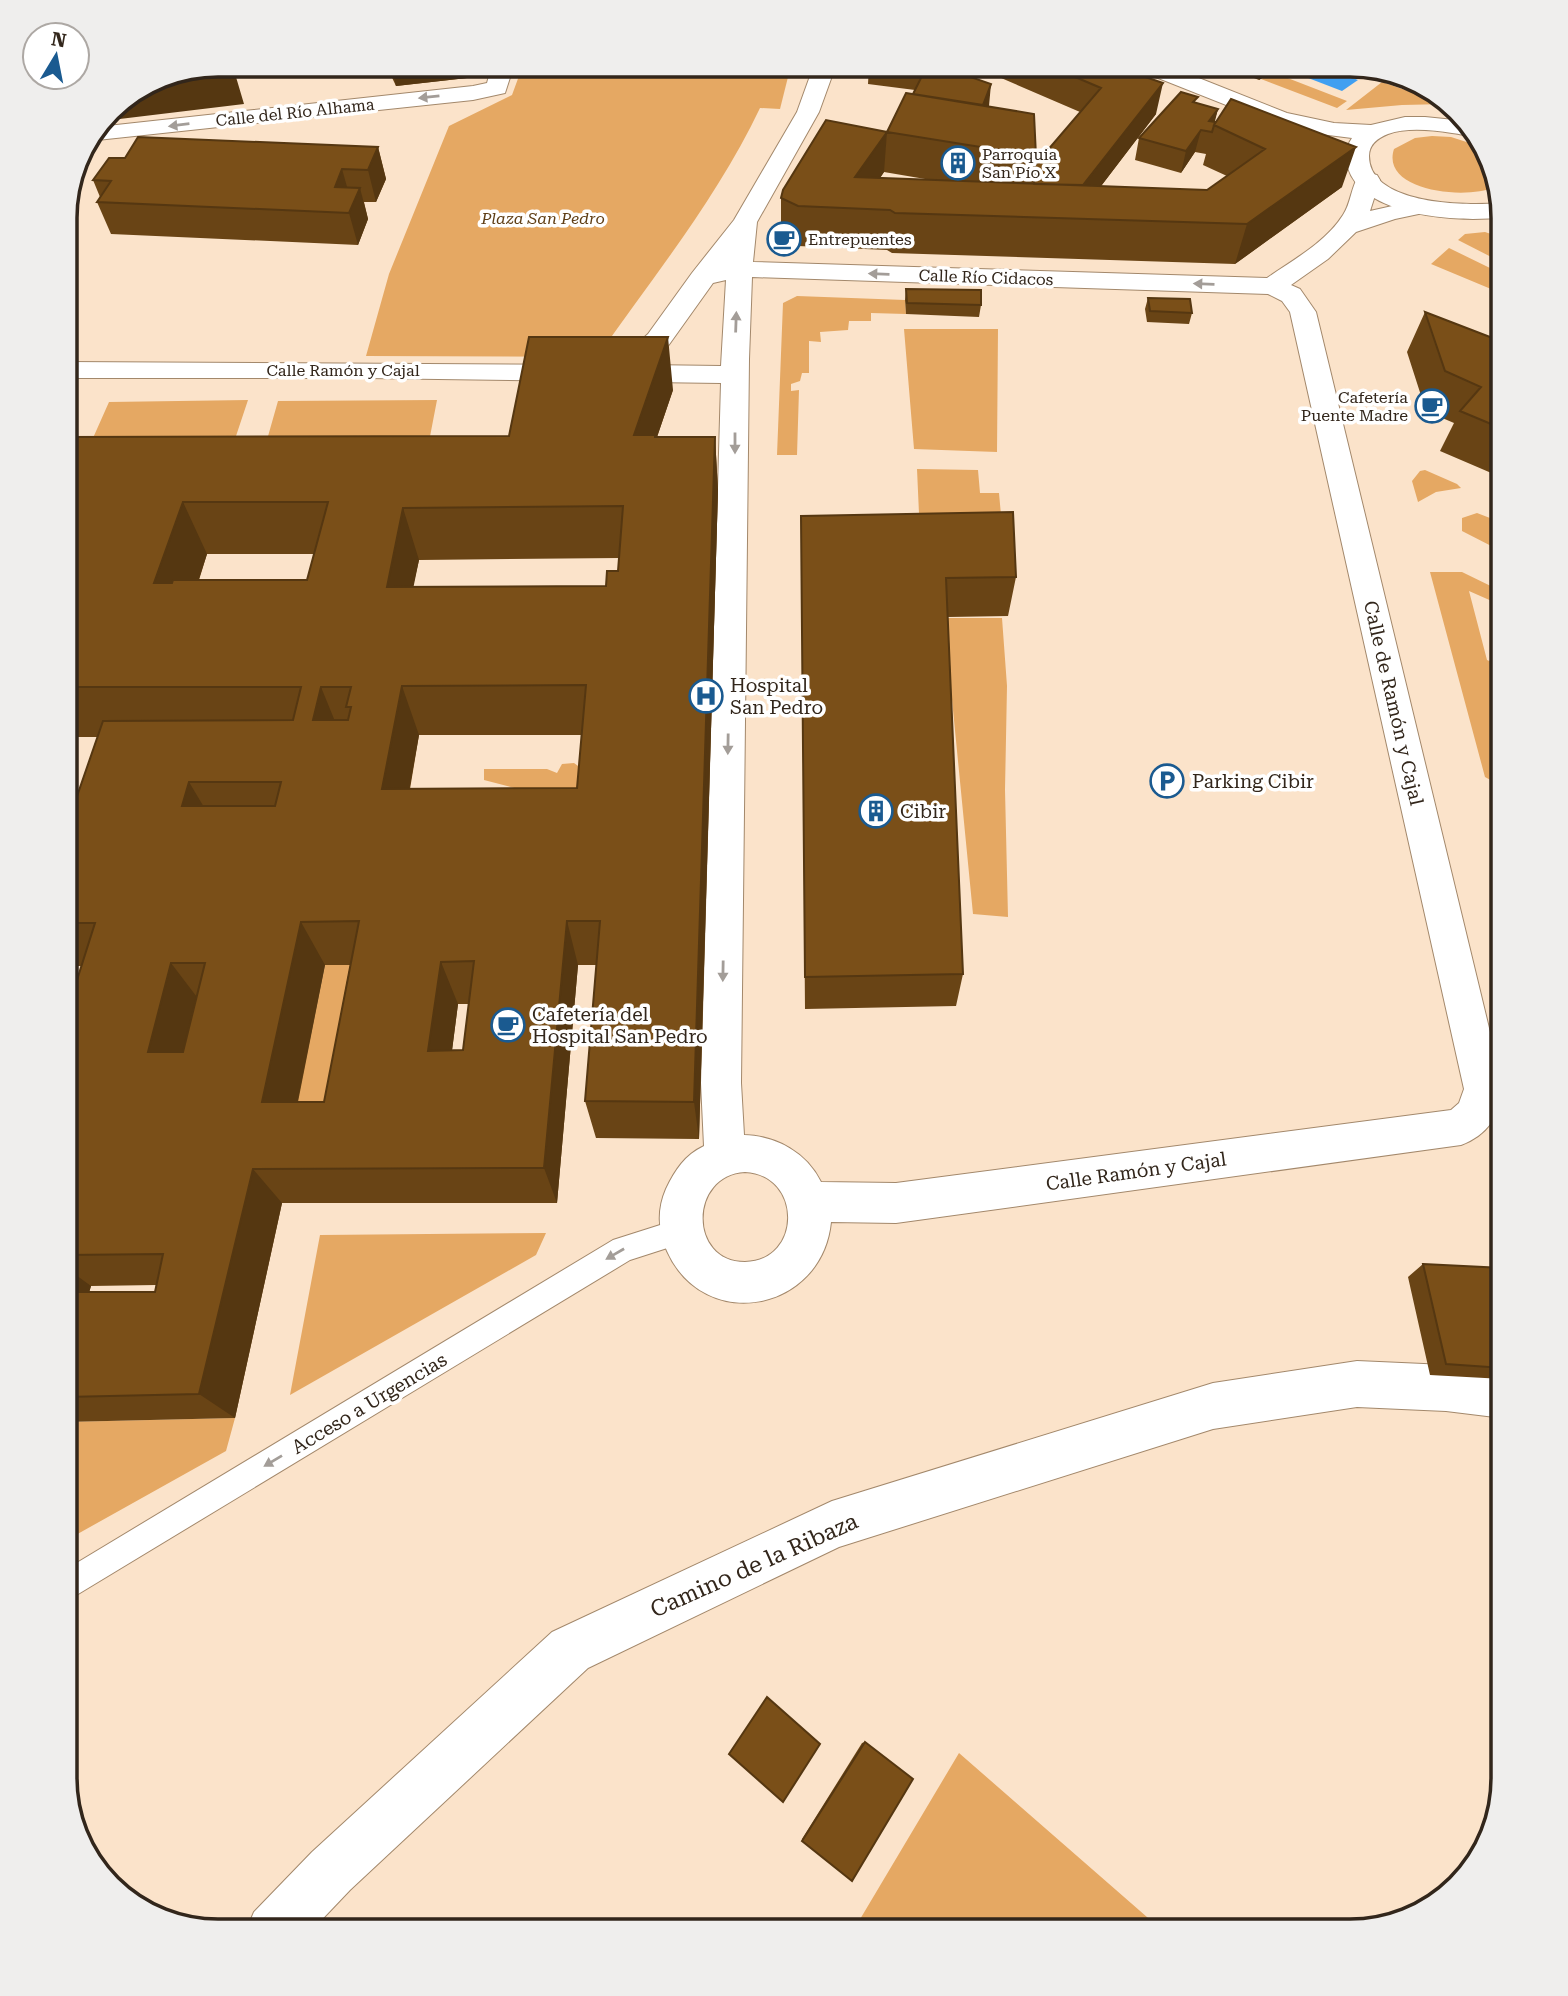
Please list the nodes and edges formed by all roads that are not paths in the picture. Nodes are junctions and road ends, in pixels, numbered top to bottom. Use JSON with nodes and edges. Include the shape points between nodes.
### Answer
{"nodes":[{"id":1,"x":500,"y":77,"type":"edge"},
{"id":2,"x":801,"y":77,"type":"edge"},
{"id":3,"x":830,"y":77,"type":"edge"},
{"id":4,"x":1176,"y":77,"type":"edge"},
{"id":5,"x":808,"y":112,"type":"junction"},
{"id":6,"x":1283,"y":119,"type":"junction"},
{"id":7,"x":1457,"y":126,"type":"edge"},
{"id":8,"x":1375,"y":132,"type":"junction"},
{"id":9,"x":105,"y":133,"type":"edge"},
{"id":10,"x":1362,"y":169,"type":"junction"},
{"id":11,"x":1419,"y":207,"type":"junction"},
{"id":12,"x":1491,"y":211,"type":"edge"},
{"id":13,"x":745,"y":222,"type":"junction"},
{"id":14,"x":1351,"y":226,"type":"junction"},
{"id":15,"x":738,"y":269,"type":"junction"},
{"id":16,"x":701,"y":278,"type":"junction"},
{"id":17,"x":1273,"y":286,"type":"junction"},
{"id":18,"x":679,"y":314,"type":"junction"},
{"id":19,"x":77,"y":370,"type":"edge"},
{"id":20,"x":620,"y":373,"type":"junction"},
{"id":21,"x":734,"y":374,"type":"junction"},
{"id":22,"x":1461,"y":1127,"type":"joint"},
{"id":23,"x":725,"y":1158,"type":"junction"},
{"id":24,"x":810,"y":1202,"type":"junction"},
{"id":25,"x":679,"y":1232,"type":"junction"},
{"id":26,"x":1491,"y":1394,"type":"edge"},
{"id":27,"x":77,"y":1580,"type":"edge"},
{"id":28,"x":285,"y":1919,"type":"edge"}],
"edges":[{"from":1,"to":9,"type":"street","name":"Calle del Río Alhama","one_way":true,"via":[[497,88]]},
{"from":2,"to":5,"type":"street"},
{"from":3,"to":5,"type":"street"},
{"from":4,"to":6,"type":"street"},
{"from":5,"to":13,"type":"street"},
{"from":6,"to":8,"type":"street","via":[[1334,130]]},
{"from":6,"to":10,"type":"street","via":[[1314,133]]},
{"from":7,"to":8,"type":"street","via":[[1413,122]]},
{"from":8,"to":10,"type":"street","via":[[1361,142]]},
{"from":10,"to":11,"type":"street","via":[[1381,190]]},
{"from":10,"to":14,"type":"street","via":[[1366,198]]},
{"from":11,"to":12,"type":"street","via":[[1462,214]]},
{"from":11,"to":14,"type":"street"},
{"from":13,"to":15,"type":"street"},
{"from":13,"to":16,"type":"street"},
{"from":14,"to":17,"type":"street"},
{"from":15,"to":16,"type":"street","name":"Calle Río Cidacos"},
{"from":17,"to":15,"type":"street","name":"Calle Río Cidacos","one_way":true},
{"from":21,"to":15,"type":"street","one_way":true},
{"from":16,"to":18,"type":"street"},
{"from":17,"to":22,"type":"street","name":"Calle de Ramón y Cajal","via":[[1291,295],[1303,312],[1476,1049],[1484,1089],[1476,1114]]},
{"from":18,"to":20,"type":"street","via":[[658,340]]},
{"from":18,"to":21,"type":"street","via":[[699,360]]},
{"from":19,"to":20,"type":"street","name":"Calle Ramón y Cajal"},
{"from":20,"to":21,"type":"street","name":"Calle Ramón y Cajal"},
{"from":21,"to":23,"type":"street","one_way":true,"via":[[721,1083]]},
{"from":22,"to":24,"type":"street","name":"Calle Ramón y Cajal","via":[[896,1203]]},
{"from":23,"to":24,"type":"street","via":[[747,1155],[768,1159],[801,1183]]},
{"from":23,"to":25,"type":"street","via":[[708,1166],[688,1186],[678,1213]]},
{"from":24,"to":25,"type":"street","via":[[809,1232],[796,1258],[759,1280],[716,1276],[686,1250]]},
{"from":25,"to":27,"type":"lane","name":"Acceso a Urgencias","one_way":true,"via":[[623,1248]]},
{"from":26,"to":28,"type":"street","name":"Camino de la Ribaza","via":[[1357,1384],[1213,1406],[832,1525],[570,1650]]}]}
